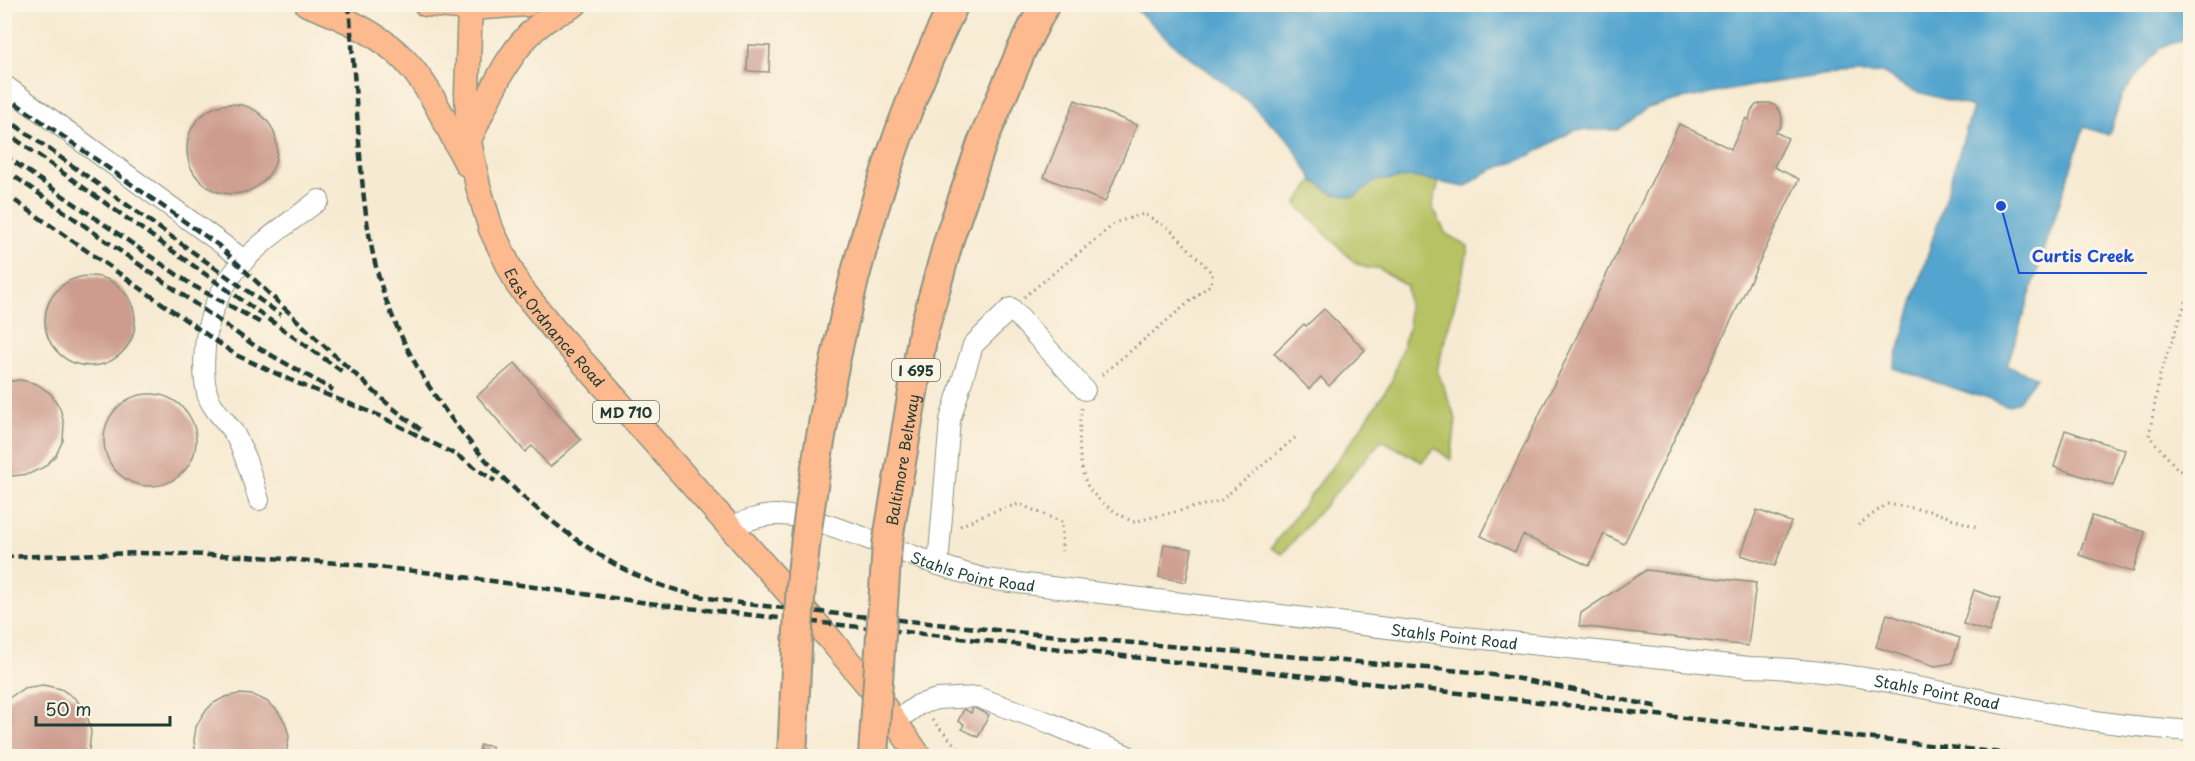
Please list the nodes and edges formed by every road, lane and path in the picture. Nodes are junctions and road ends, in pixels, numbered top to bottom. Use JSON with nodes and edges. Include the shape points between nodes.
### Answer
{"nodes":[{"id":1,"x":307,"y":4,"type":"edge"},
{"id":2,"x":426,"y":4,"type":"edge"},
{"id":3,"x":527,"y":4,"type":"edge"},
{"id":4,"x":575,"y":4,"type":"edge"},
{"id":5,"x":954,"y":4,"type":"edge"},
{"id":6,"x":1044,"y":4,"type":"edge"},
{"id":7,"x":470,"y":6,"type":"edge"},
{"id":8,"x":4,"y":86,"type":"edge"},
{"id":9,"x":469,"y":141,"type":"junction"},
{"id":10,"x":478,"y":186,"type":"junction"},
{"id":11,"x":319,"y":200,"type":"dead end"},
{"id":12,"x":244,"y":260,"type":"junction"},
{"id":13,"x":2190,"y":290,"type":"edge"},
{"id":14,"x":1011,"y":308,"type":"junction"},
{"id":15,"x":1085,"y":390,"type":"junction"},
{"id":16,"x":1296,"y":437,"type":"dead end"},
{"id":17,"x":2190,"y":479,"type":"edge"},
{"id":18,"x":259,"y":500,"type":"dead end"},
{"id":19,"x":1858,"y":525,"type":"dead end"},
{"id":20,"x":728,"y":528,"type":"junction"},
{"id":21,"x":1979,"y":528,"type":"dead end"},
{"id":22,"x":940,"y":542,"type":"junction"},
{"id":23,"x":1062,"y":551,"type":"dead end"},
{"id":24,"x":938,"y":565,"type":"junction"},
{"id":25,"x":918,"y":705,"type":"junction"},
{"id":26,"x":896,"y":721,"type":"junction"},
{"id":27,"x":2190,"y":731,"type":"edge"},
{"id":28,"x":792,"y":756,"type":"edge"},
{"id":29,"x":873,"y":756,"type":"edge"},
{"id":30,"x":919,"y":756,"type":"edge"},
{"id":31,"x":965,"y":756,"type":"edge"},
{"id":32,"x":1128,"y":756,"type":"edge"}],
"edges":[{"from":1,"to":10,"type":"main road","via":[[350,23],[396,52],[421,81]]},
{"from":2,"to":7,"type":"main road"},
{"from":3,"to":7,"type":"main road"},
{"from":4,"to":9,"type":"main road","via":[[545,21],[510,60]]},
{"from":5,"to":28,"type":"highway","bridge":true,"via":[[906,116],[872,216],[844,317],[807,533]]},
{"from":6,"to":29,"type":"highway","name":"Baltimore Beltway","number":"I 695","bridge":true,"via":[[982,143],[923,333],[887,545]]},
{"from":7,"to":9,"type":"main road","name":"East Ordnance Road","number":"MD 710"},
{"from":8,"to":12,"type":"street"},
{"from":9,"to":10,"type":"main road","name":"East Ordnance Road","number":"MD 710"},
{"from":10,"to":20,"type":"main road","name":"East Ordnance Road","number":"MD 710","via":[[491,229],[518,285]]},
{"from":11,"to":12,"type":"street"},
{"from":12,"to":18,"type":"street","via":[[210,315],[203,370],[207,395],[234,433]]},
{"from":13,"to":17,"type":"path","via":[[2160,375],[2149,436]]},
{"from":14,"to":15,"type":"street"},
{"from":14,"to":15,"type":"path","via":[[1117,222],[1144,214],[1171,230],[1212,273],[1211,284]]},
{"from":14,"to":22,"type":"street","via":[[973,345],[950,420]]},
{"from":15,"to":16,"type":"path","via":[[1078,429],[1081,464],[1089,489],[1132,522],[1220,501]]},
{"from":19,"to":21,"type":"path","via":[[1887,504],[1931,511]]},
{"from":20,"to":24,"type":"street","name":"Stahls Point Road","via":[[753,518],[798,516]]},
{"from":20,"to":26,"type":"main road","name":"East Ordnance Road","number":"MD 710","via":[[830,639]]},
{"from":22,"to":23,"type":"path","via":[[963,524],[1019,504],[1062,522]]},
{"from":22,"to":24,"type":"street"},
{"from":24,"to":27,"type":"street","name":"Stahls Point Road","via":[[986,579],[1445,635],[1850,675],[2092,721]]},
{"from":25,"to":26,"type":"street"},
{"from":25,"to":31,"type":"path"},
{"from":25,"to":32,"type":"street","via":[[937,699],[976,698],[1050,723]]},
{"from":26,"to":30,"type":"main road","name":"East Ordnance Road","number":"MD 710"}]}
